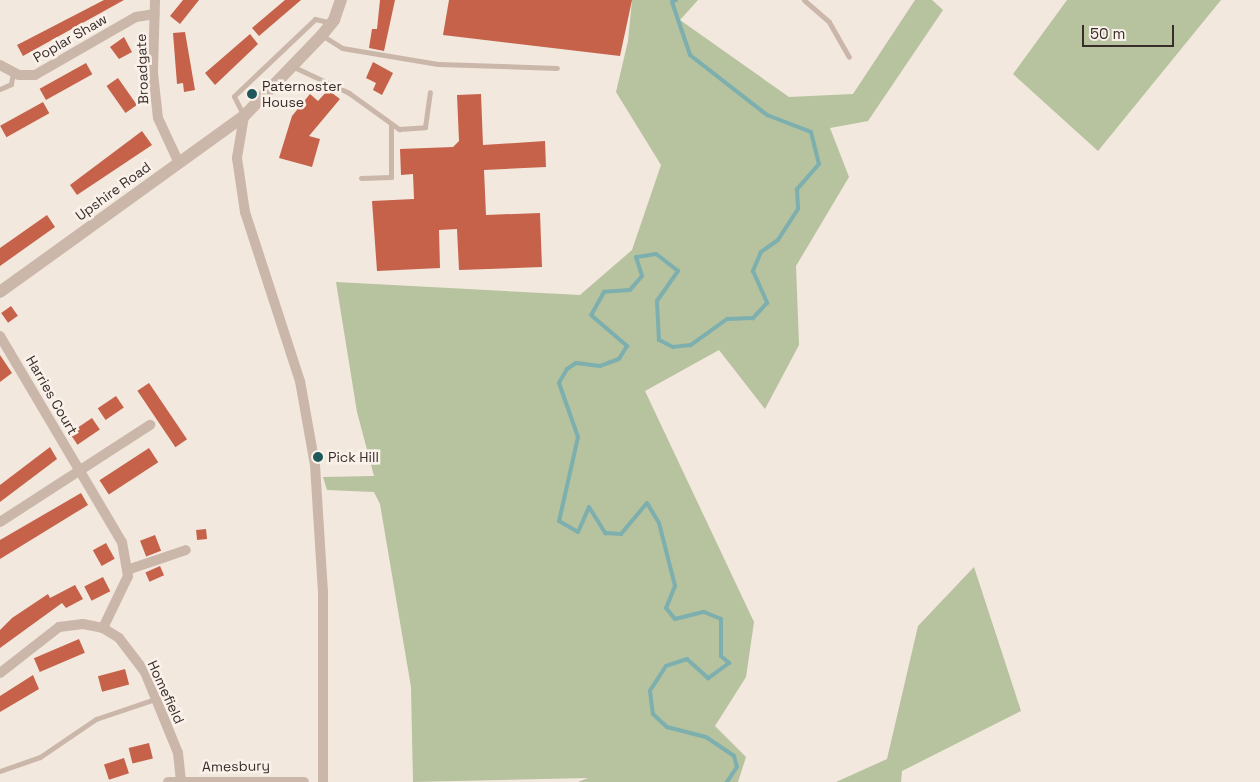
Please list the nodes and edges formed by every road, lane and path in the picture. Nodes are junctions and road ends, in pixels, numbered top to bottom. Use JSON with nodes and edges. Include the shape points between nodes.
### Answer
{"nodes":[{"id":1,"x":155,"y":0,"type":"edge"},
{"id":2,"x":341,"y":0,"type":"edge"},
{"id":3,"x":804,"y":0,"type":"edge"},
{"id":4,"x":155,"y":14,"type":"junction"},
{"id":5,"x":332,"y":23,"type":"junction"},
{"id":6,"x":322,"y":35,"type":"junction"},
{"id":7,"x":849,"y":56,"type":"dead end"},
{"id":8,"x":0,"y":64,"type":"edge"},
{"id":9,"x":293,"y":66,"type":"junction"},
{"id":10,"x":557,"y":68,"type":"dead end"},
{"id":11,"x":14,"y":73,"type":"junction"},
{"id":12,"x":0,"y":89,"type":"edge"},
{"id":13,"x":430,"y":92,"type":"dead end"},
{"id":14,"x":244,"y":116,"type":"junction"},
{"id":15,"x":391,"y":124,"type":"junction"},
{"id":16,"x":179,"y":163,"type":"junction"},
{"id":17,"x":361,"y":178,"type":"dead end"},
{"id":18,"x":0,"y":292,"type":"edge"},
{"id":19,"x":0,"y":336,"type":"edge"},
{"id":20,"x":150,"y":425,"type":"dead end"},
{"id":21,"x":78,"y":470,"type":"junction"},
{"id":22,"x":0,"y":522,"type":"edge"},
{"id":23,"x":186,"y":550,"type":"dead end"},
{"id":24,"x":128,"y":570,"type":"junction"},
{"id":25,"x":103,"y":628,"type":"junction"},
{"id":26,"x":0,"y":673,"type":"edge"},
{"id":27,"x":155,"y":699,"type":"junction"},
{"id":28,"x":0,"y":771,"type":"edge"},
{"id":29,"x":181,"y":781,"type":"junction"},
{"id":30,"x":168,"y":782,"type":"edge"},
{"id":31,"x":304,"y":782,"type":"edge"},
{"id":32,"x":323,"y":782,"type":"edge"}],
"edges":[{"from":1,"to":4,"type":"street","name":"Broadgate"},
{"from":2,"to":5,"type":"street","name":"Upshire Road"},
{"from":3,"to":7,"type":"lane","via":[[829,22]]},
{"from":4,"to":11,"type":"street","name":"Poplar Shaw","via":[[136,16],[34,75]]},
{"from":4,"to":16,"type":"street","name":"Broadgate","via":[[153,73],[158,118]]},
{"from":5,"to":6,"type":"street","name":"Upshire Road"},
{"from":5,"to":14,"type":"lane","via":[[315,19],[234,96]]},
{"from":6,"to":9,"type":"street","name":"Upshire Road"},
{"from":6,"to":10,"type":"lane","via":[[342,48],[438,64]]},
{"from":8,"to":11,"type":"street"},
{"from":9,"to":14,"type":"street","name":"Upshire Road"},
{"from":9,"to":15,"type":"lane","via":[[349,93]]},
{"from":11,"to":12,"type":"lane","via":[[11,84]]},
{"from":13,"to":15,"type":"lane","via":[[425,127],[399,129]]},
{"from":14,"to":16,"type":"street","name":"Upshire Road"},
{"from":14,"to":32,"type":"street","via":[[237,158],[245,212],[300,381],[315,464],[323,591]]},
{"from":15,"to":17,"type":"lane","via":[[391,177]]},
{"from":16,"to":18,"type":"street","name":"Upshire Road"},
{"from":19,"to":21,"type":"street","name":"Harries Court"},
{"from":20,"to":21,"type":"street"},
{"from":21,"to":22,"type":"street"},
{"from":21,"to":24,"type":"street","name":"Harries Court","via":[[122,542]]},
{"from":23,"to":24,"type":"street"},
{"from":24,"to":25,"type":"street","name":"Harries Court","via":[[122,594]]},
{"from":25,"to":26,"type":"street","name":"Homefield","via":[[83,624],[59,627]]},
{"from":25,"to":27,"type":"street","name":"Homefield","via":[[119,638],[145,672]]},
{"from":27,"to":28,"type":"lane","via":[[96,719],[40,757]]},
{"from":27,"to":29,"type":"street","name":"Homefield","via":[[178,753]]},
{"from":29,"to":30,"type":"street","name":"Amesbury"},
{"from":29,"to":31,"type":"street","name":"Amesbury"}]}
